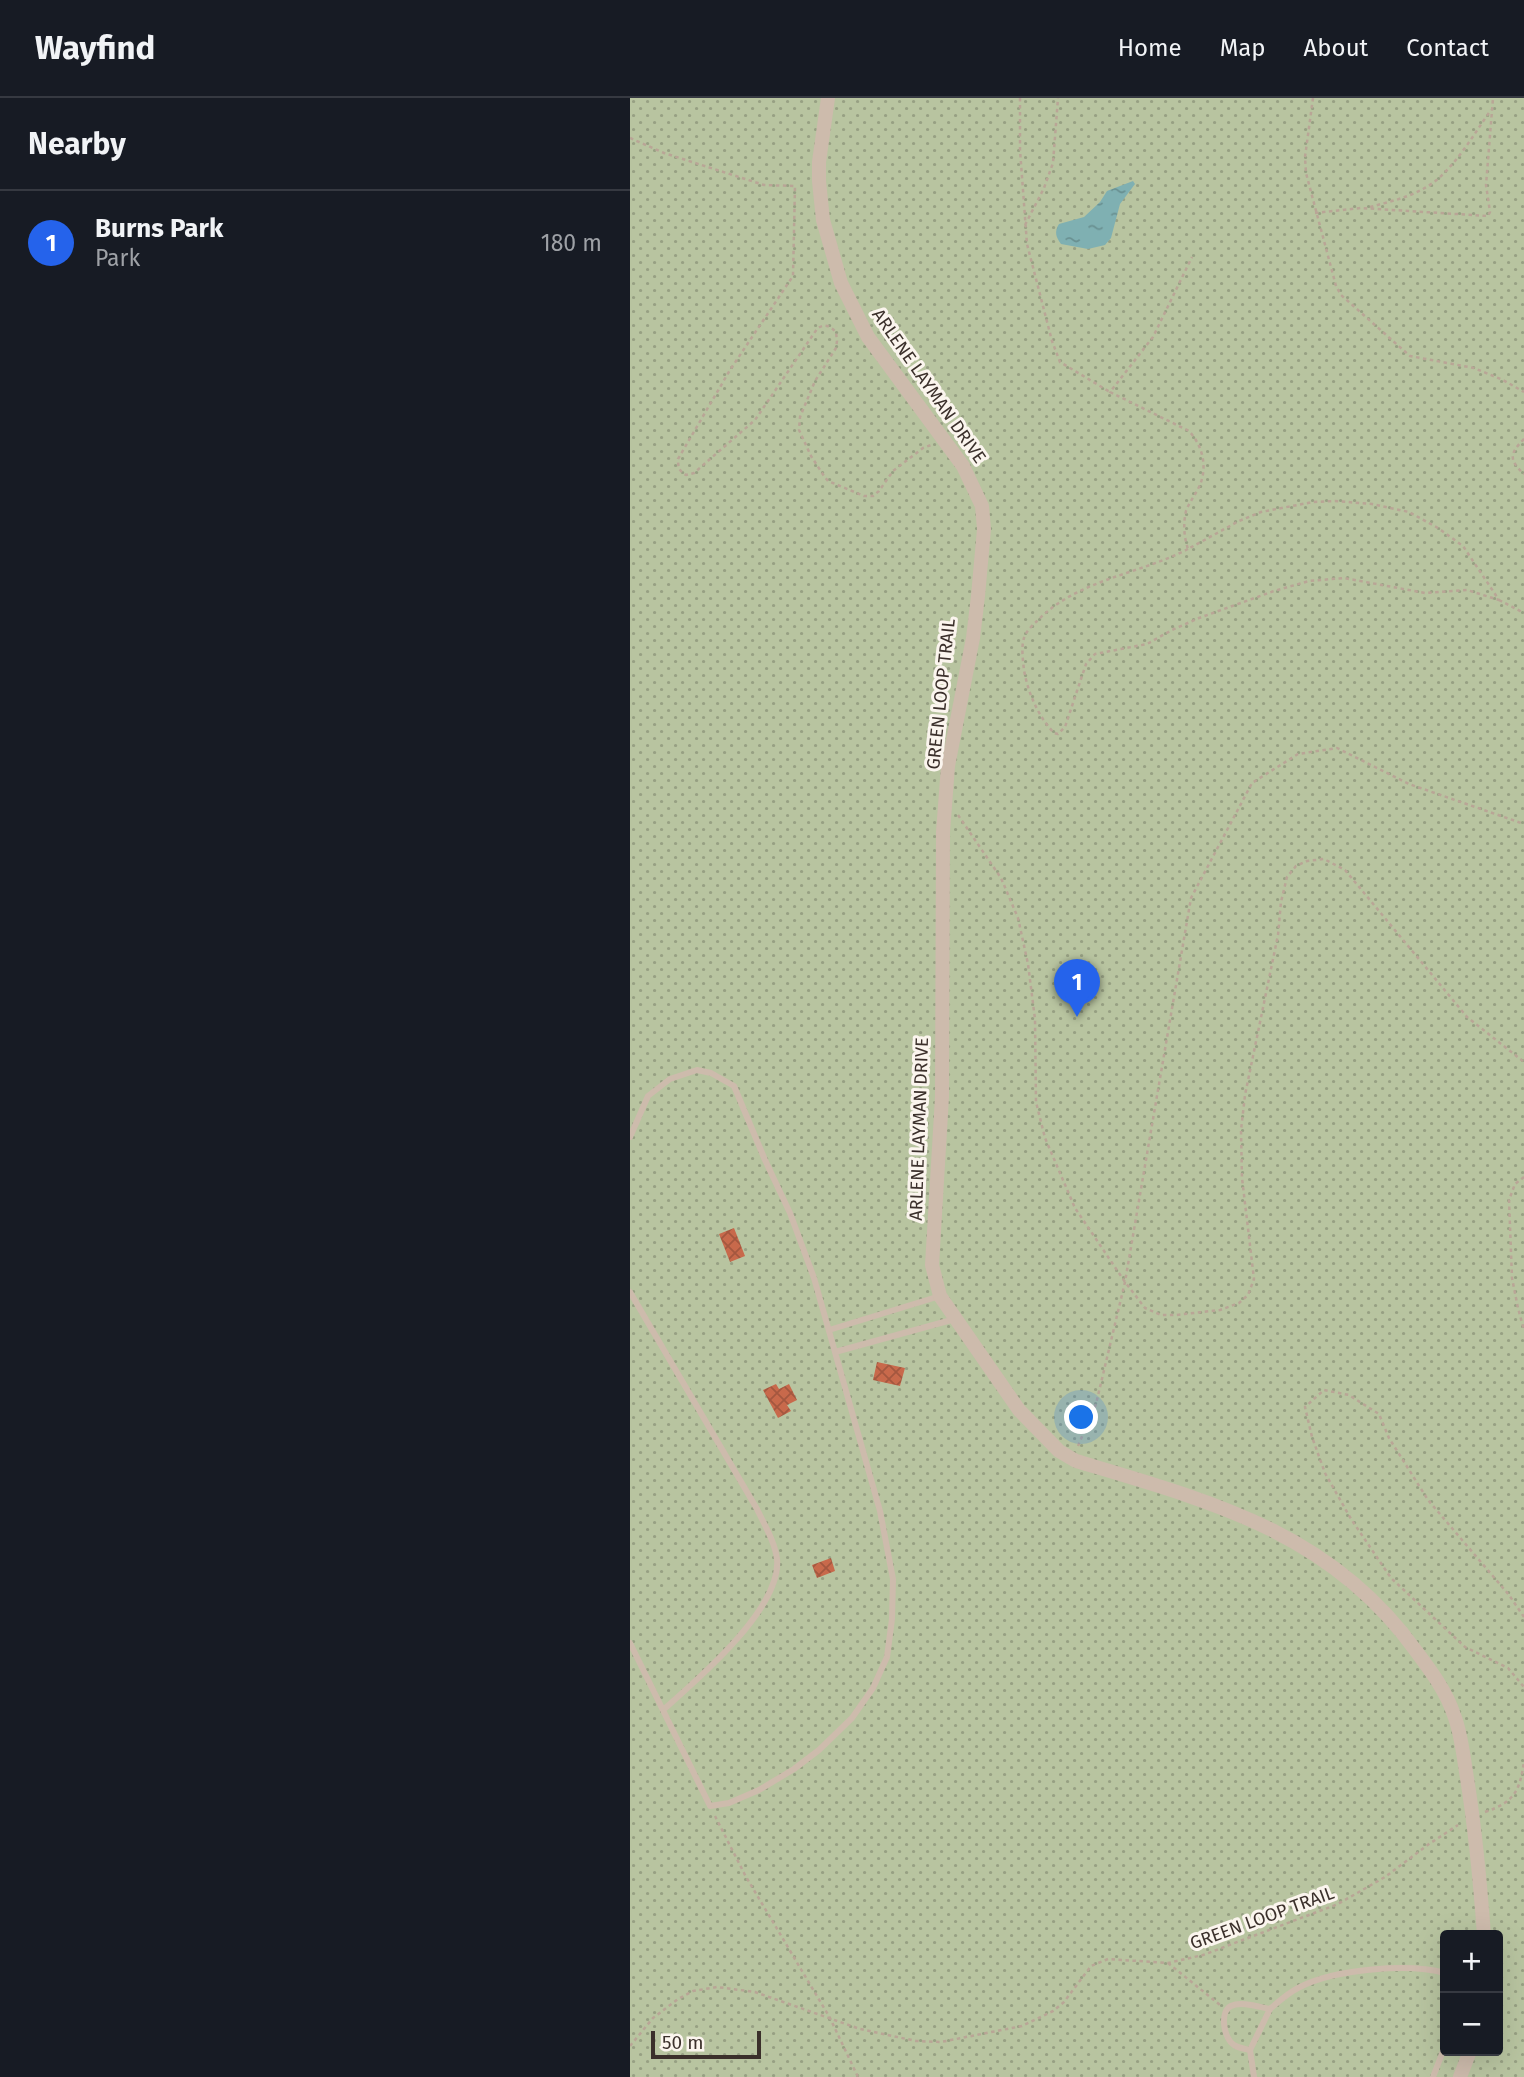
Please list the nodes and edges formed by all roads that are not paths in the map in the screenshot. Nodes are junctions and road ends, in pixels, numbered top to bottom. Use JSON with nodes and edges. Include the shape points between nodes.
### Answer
{"nodes":[{"id":1,"x":828,"y":98,"type":"edge"},
{"id":2,"x":630,"y":1137,"type":"edge"},
{"id":3,"x":630,"y":1292,"type":"edge"},
{"id":4,"x":940,"y":1296,"type":"junction"},
{"id":5,"x":955,"y":1319,"type":"junction"},
{"id":6,"x":829,"y":1330,"type":"junction"},
{"id":7,"x":835,"y":1352,"type":"junction"},
{"id":8,"x":630,"y":1643,"type":"edge"},
{"id":9,"x":663,"y":1710,"type":"junction"},
{"id":10,"x":1484,"y":1930,"type":"edge"},
{"id":11,"x":1440,"y":1972,"type":"edge"},
{"id":12,"x":1270,"y":2009,"type":"junction"},
{"id":13,"x":1250,"y":2050,"type":"junction"},
{"id":14,"x":1441,"y":2056,"type":"edge"},
{"id":15,"x":1468,"y":2056,"type":"edge"},
{"id":16,"x":1254,"y":2077,"type":"edge"},
{"id":17,"x":1433,"y":2077,"type":"edge"},
{"id":18,"x":1460,"y":2077,"type":"edge"}],
"edges":[{"from":1,"to":4,"type":"street","name":"ARLENE LAYMAN DRIVE","via":[[819,181],[823,220],[841,283],[868,337],[963,466],[982,506],[984,529],[973,638],[948,766],[943,832],[941,1109],[932,1265]]},
{"from":2,"to":6,"type":"lane","via":[[648,1096],[670,1079],[696,1070],[734,1086],[789,1213]]},
{"from":3,"to":9,"type":"lane","via":[[757,1509],[777,1559],[773,1583],[761,1608],[709,1670]]},
{"from":4,"to":5,"type":"street","name":"ARLENE LAYMAN DRIVE"},
{"from":4,"to":6,"type":"lane"},
{"from":5,"to":7,"type":"lane"},
{"from":5,"to":10,"type":"street","name":"ARLENE LAYMAN DRIVE","via":[[1019,1410],[1059,1451],[1235,1511],[1311,1550],[1342,1572],[1397,1624],[1445,1693],[1455,1716],[1473,1815]]},
{"from":6,"to":7,"type":"lane"},
{"from":7,"to":9,"type":"lane","via":[[880,1511],[892,1579],[887,1657],[873,1688],[852,1718],[794,1769],[729,1804],[710,1806]]},
{"from":8,"to":9,"type":"lane"},
{"from":11,"to":12,"type":"lane","via":[[1410,1968],[1342,1974],[1300,1987]]},
{"from":12,"to":13,"type":"lane"},
{"from":12,"to":13,"type":"lane","via":[[1239,2004],[1226,2010],[1228,2040]]},
{"from":13,"to":16,"type":"lane"},
{"from":14,"to":17,"type":"lane"},
{"from":15,"to":18,"type":"street"}]}
